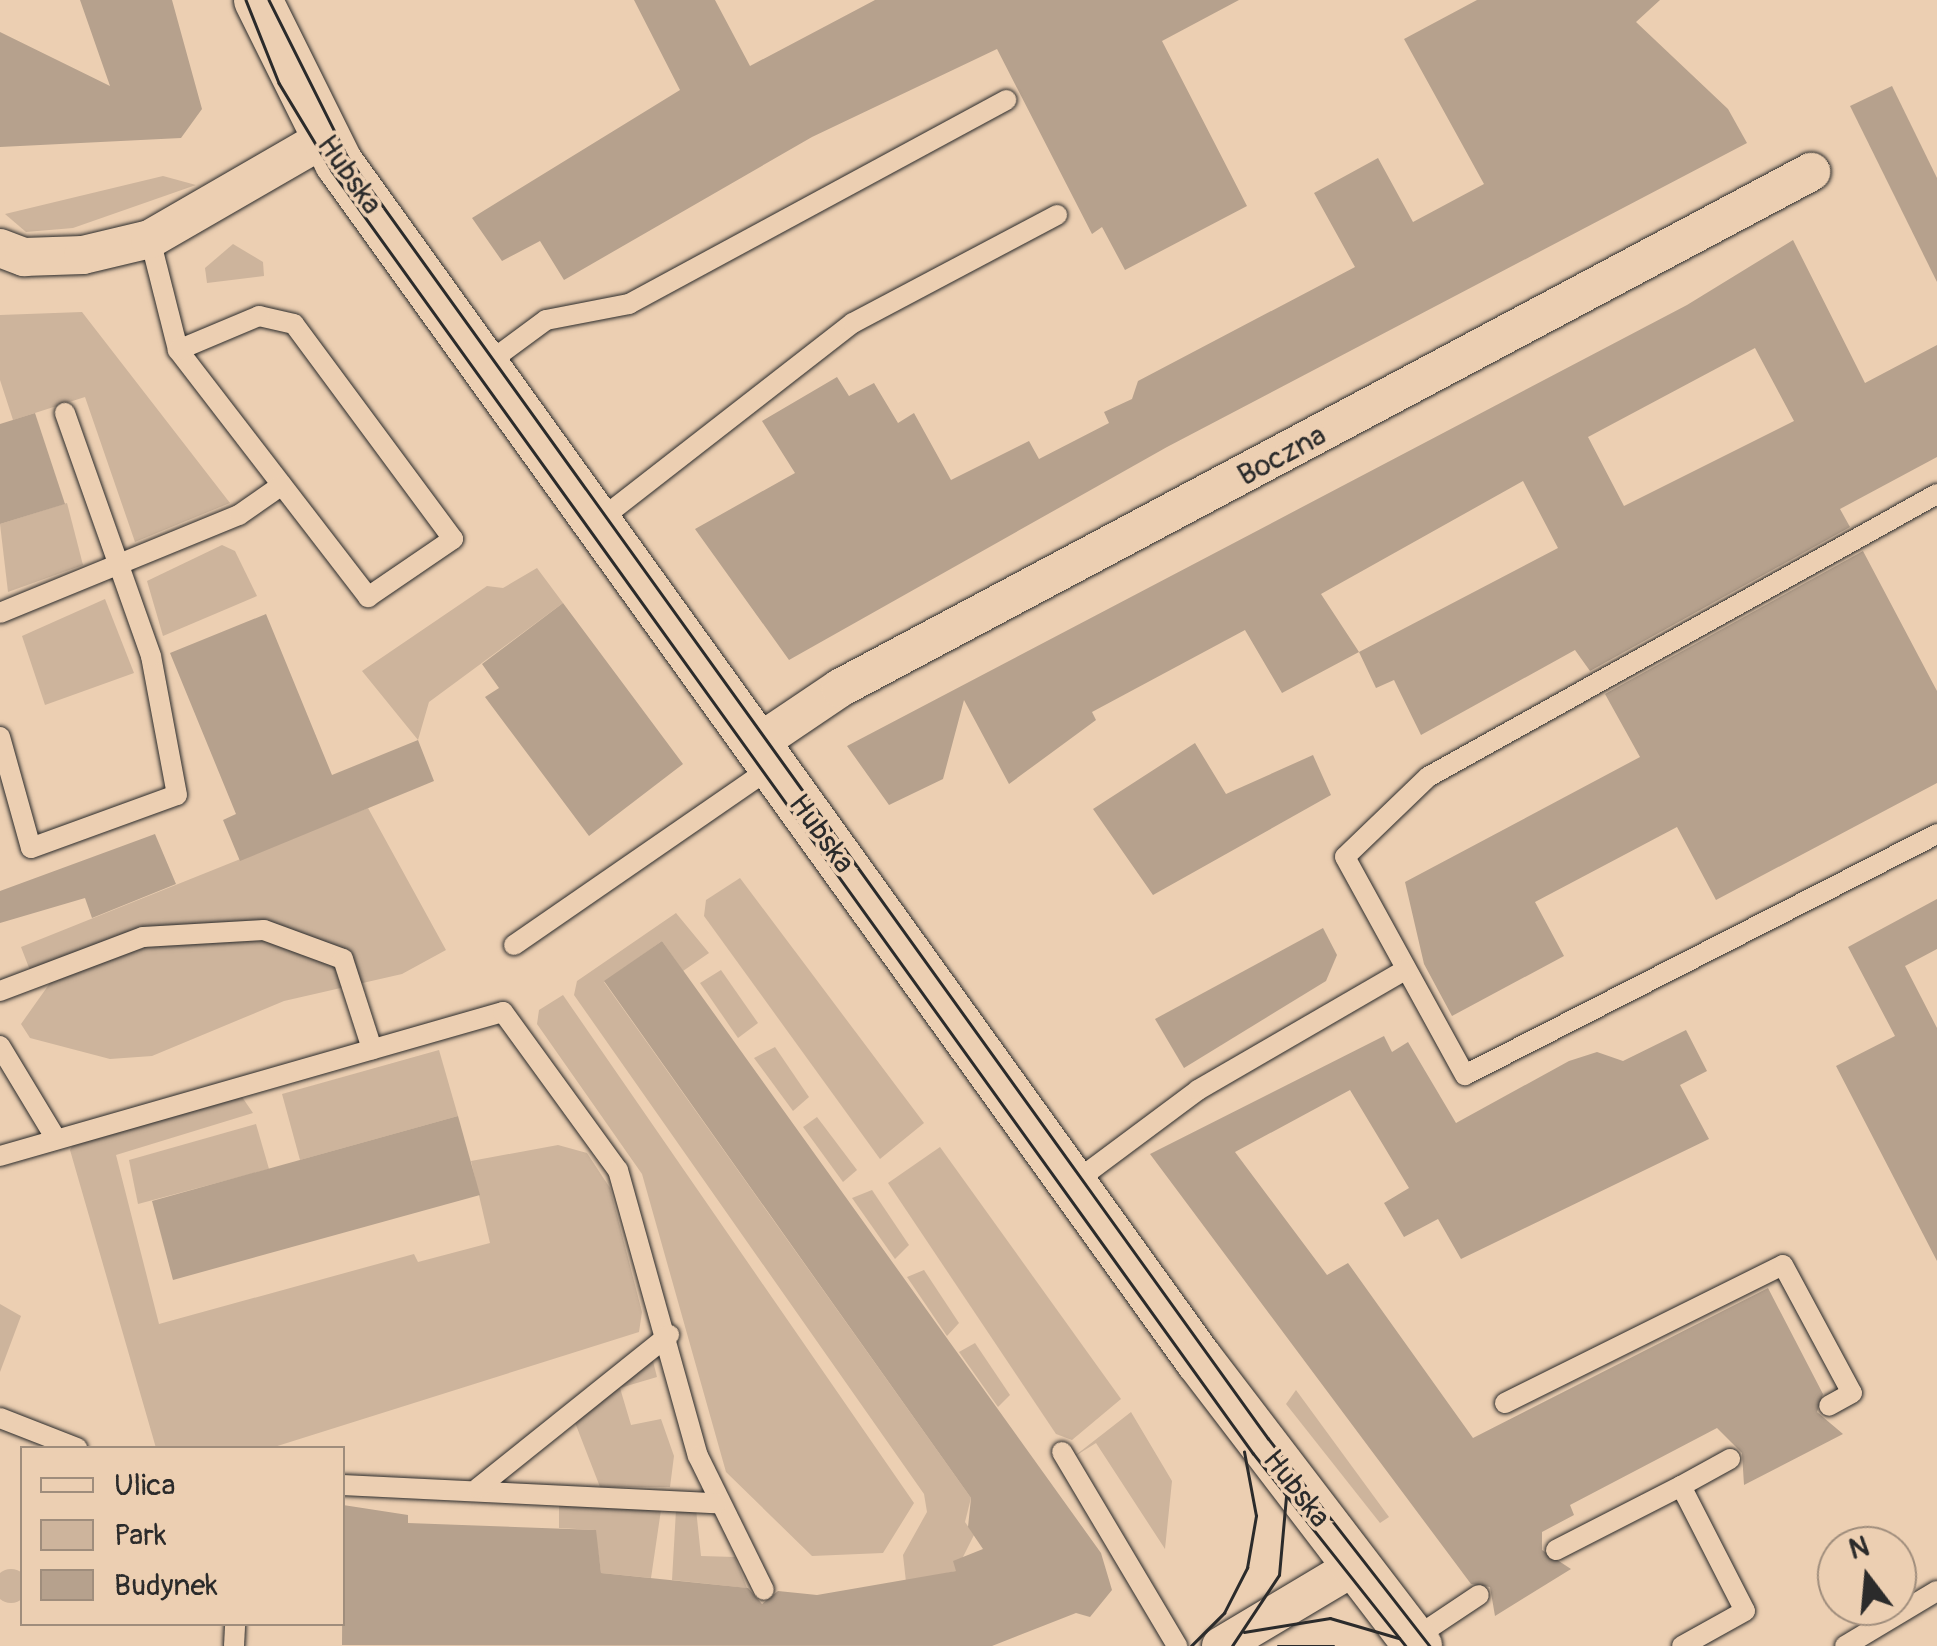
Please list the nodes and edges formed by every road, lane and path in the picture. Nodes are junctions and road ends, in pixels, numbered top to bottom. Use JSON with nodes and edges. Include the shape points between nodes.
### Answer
{"nodes":[{"id":1,"x":258,"y":0,"type":"edge"},
{"id":2,"x":1006,"y":100,"type":"dead end"},
{"id":3,"x":323,"y":138,"type":"junction"},
{"id":4,"x":1811,"y":172,"type":"dead end"},
{"id":5,"x":1057,"y":214,"type":"dead end"},
{"id":6,"x":150,"y":238,"type":"junction"},
{"id":7,"x":0,"y":248,"type":"edge"},
{"id":8,"x":178,"y":350,"type":"junction"},
{"id":9,"x":484,"y":366,"type":"junction"},
{"id":10,"x":65,"y":413,"type":"dead end"},
{"id":11,"x":282,"y":486,"type":"junction"},
{"id":12,"x":1937,"y":494,"type":"edge"},
{"id":13,"x":596,"y":522,"type":"junction"},
{"id":14,"x":115,"y":571,"type":"junction"},
{"id":15,"x":0,"y":613,"type":"edge"},
{"id":16,"x":0,"y":737,"type":"edge"},
{"id":17,"x":765,"y":755,"type":"junction"},
{"id":18,"x":1937,"y":834,"type":"edge"},
{"id":19,"x":514,"y":945,"type":"dead end"},
{"id":20,"x":1405,"y":970,"type":"junction"},
{"id":21,"x":0,"y":991,"type":"edge"},
{"id":22,"x":0,"y":1046,"type":"edge"},
{"id":23,"x":372,"y":1049,"type":"junction"},
{"id":24,"x":55,"y":1137,"type":"junction"},
{"id":25,"x":0,"y":1156,"type":"edge"},
{"id":26,"x":1072,"y":1184,"type":"junction"},
{"id":27,"x":668,"y":1335,"type":"junction"},
{"id":28,"x":1505,"y":1403,"type":"dead end"},
{"id":29,"x":1829,"y":1406,"type":"dead end"},
{"id":30,"x":0,"y":1418,"type":"edge"},
{"id":31,"x":72,"y":1446,"type":"edge"},
{"id":32,"x":1062,"y":1452,"type":"dead end"},
{"id":33,"x":1730,"y":1459,"type":"dead end"},
{"id":34,"x":345,"y":1485,"type":"edge"},
{"id":35,"x":1681,"y":1486,"type":"junction"},
{"id":36,"x":478,"y":1488,"type":"junction"},
{"id":37,"x":716,"y":1503,"type":"junction"},
{"id":38,"x":1556,"y":1550,"type":"dead end"},
{"id":39,"x":1356,"y":1565,"type":"junction"},
{"id":40,"x":764,"y":1590,"type":"dead end"},
{"id":41,"x":1937,"y":1591,"type":"edge"},
{"id":42,"x":1479,"y":1595,"type":"dead end"},
{"id":43,"x":1416,"y":1642,"type":"edge"},
{"id":44,"x":1177,"y":1646,"type":"edge"},
{"id":45,"x":1221,"y":1646,"type":"edge"},
{"id":46,"x":1682,"y":1646,"type":"edge"},
{"id":47,"x":1845,"y":1646,"type":"edge"}],
"edges":[{"from":1,"to":3,"type":"street","name":"Hubska"},
{"from":2,"to":9,"type":"lane","via":[[629,304],[546,320]]},
{"from":3,"to":6,"type":"street"},
{"from":3,"to":9,"type":"street","name":"Hubska"},
{"from":4,"to":17,"type":"street","name":"Boczna","via":[[828,695]]},
{"from":5,"to":13,"type":"lane","via":[[853,322]]},
{"from":6,"to":7,"type":"street","via":[[82,254]]},
{"from":6,"to":8,"type":"lane"},
{"from":8,"to":11,"type":"lane"},
{"from":8,"to":11,"type":"lane","via":[[259,316],[294,324],[453,538],[368,597]]},
{"from":9,"to":13,"type":"street","name":"Hubska"},
{"from":10,"to":14,"type":"lane"},
{"from":11,"to":14,"type":"lane"},
{"from":12,"to":20,"type":"lane","via":[[1428,777],[1345,858]]},
{"from":13,"to":17,"type":"street","name":"Hubska"},
{"from":14,"to":15,"type":"lane"},
{"from":14,"to":16,"type":"lane","via":[[151,656],[177,795],[31,848]]},
{"from":17,"to":19,"type":"lane"},
{"from":17,"to":26,"type":"street","name":"Hubska"},
{"from":18,"to":20,"type":"lane","via":[[1465,1075]]},
{"from":20,"to":26,"type":"lane","via":[[1198,1090]]},
{"from":21,"to":23,"type":"lane","via":[[143,937],[264,930],[343,958]]},
{"from":22,"to":24,"type":"lane"},
{"from":23,"to":24,"type":"lane"},
{"from":23,"to":27,"type":"lane","via":[[503,1012],[618,1170]]},
{"from":24,"to":25,"type":"lane"},
{"from":26,"to":39,"type":"street","name":"Hubska"},
{"from":27,"to":36,"type":"lane"},
{"from":27,"to":37,"type":"lane"},
{"from":28,"to":29,"type":"lane","via":[[1783,1266],[1852,1394]]},
{"from":30,"to":31,"type":"lane"},
{"from":32,"to":44,"type":"lane"},
{"from":33,"to":35,"type":"lane"},
{"from":34,"to":36,"type":"lane"},
{"from":35,"to":38,"type":"lane"},
{"from":35,"to":46,"type":"lane","via":[[1745,1611]]},
{"from":36,"to":37,"type":"lane"},
{"from":37,"to":40,"type":"lane"},
{"from":39,"to":43,"type":"street","name":"Hubska"},
{"from":39,"to":45,"type":"street"},
{"from":41,"to":47,"type":"lane"},
{"from":42,"to":43,"type":"lane"}]}
